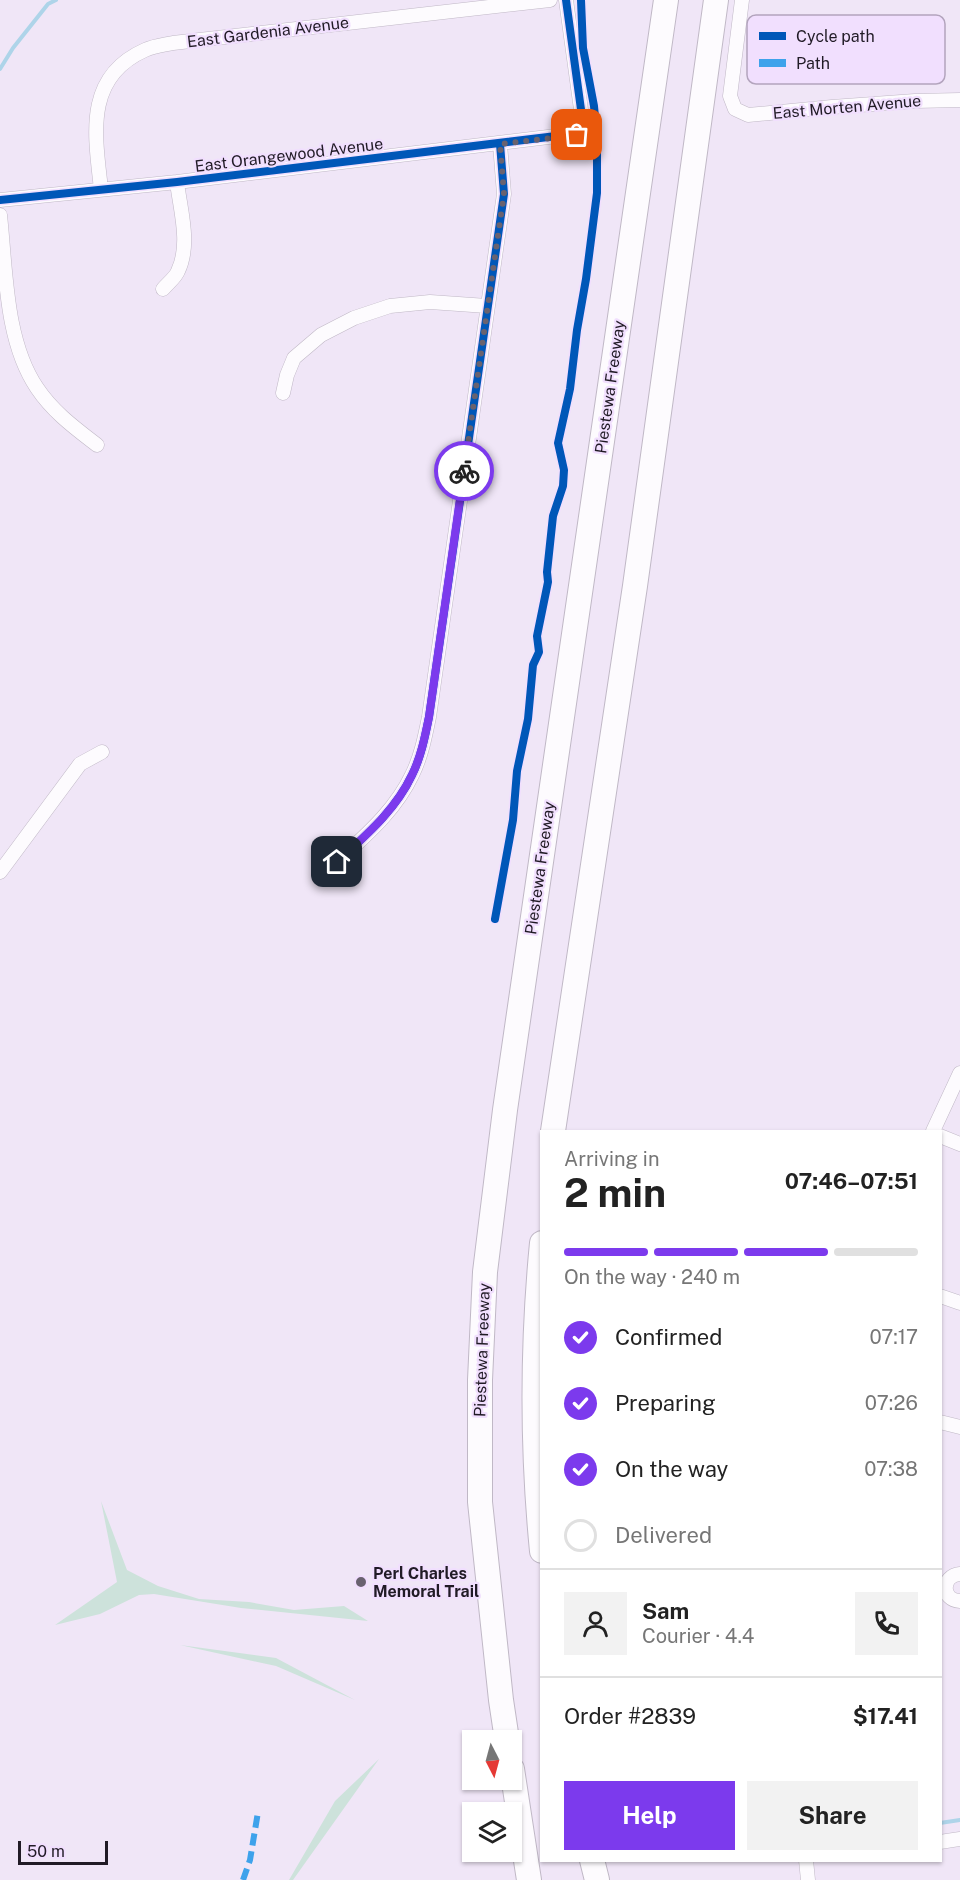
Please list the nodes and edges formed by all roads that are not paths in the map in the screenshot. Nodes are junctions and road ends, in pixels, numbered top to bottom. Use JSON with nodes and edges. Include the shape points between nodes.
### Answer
{"nodes":[{"id":1,"x":550,"y":0,"type":"edge"},
{"id":2,"x":566,"y":0,"type":"edge"},
{"id":3,"x":666,"y":0,"type":"edge"},
{"id":4,"x":716,"y":0,"type":"edge"},
{"id":5,"x":742,"y":0,"type":"edge"},
{"id":6,"x":960,"y":100,"type":"edge"},
{"id":7,"x":500,"y":144,"type":"junction"},
{"id":8,"x":177,"y":182,"type":"junction"},
{"id":9,"x":101,"y":189,"type":"junction"},
{"id":10,"x":0,"y":200,"type":"edge"},
{"id":11,"x":0,"y":215,"type":"edge"},
{"id":12,"x":163,"y":289,"type":"dead end"},
{"id":13,"x":486,"y":306,"type":"junction"},
{"id":14,"x":283,"y":393,"type":"dead end"},
{"id":15,"x":97,"y":445,"type":"dead end"},
{"id":16,"x":102,"y":752,"type":"dead end"},
{"id":17,"x":337,"y":862,"type":"dead end"},
{"id":18,"x":0,"y":872,"type":"edge"},
{"id":19,"x":960,"y":1073,"type":"edge"},
{"id":20,"x":553,"y":1130,"type":"edge"},
{"id":21,"x":933,"y":1130,"type":"edge"},
{"id":22,"x":942,"y":1137,"type":"edge"},
{"id":23,"x":960,"y":1144,"type":"edge"},
{"id":24,"x":540,"y":1264,"type":"edge"},
{"id":25,"x":942,"y":1297,"type":"edge"},
{"id":26,"x":960,"y":1303,"type":"edge"},
{"id":27,"x":942,"y":1422,"type":"edge"},
{"id":28,"x":960,"y":1427,"type":"edge"},
{"id":29,"x":540,"y":1533,"type":"edge"},
{"id":30,"x":960,"y":1574,"type":"edge"},
{"id":31,"x":943,"y":1593,"type":"edge"},
{"id":32,"x":960,"y":1601,"type":"edge"},
{"id":33,"x":506,"y":1730,"type":"edge"},
{"id":34,"x":522,"y":1836,"type":"edge"},
{"id":35,"x":960,"y":1839,"type":"edge"},
{"id":36,"x":942,"y":1842,"type":"edge"},
{"id":37,"x":522,"y":1852,"type":"edge"},
{"id":38,"x":585,"y":1862,"type":"edge"},
{"id":39,"x":592,"y":1862,"type":"edge"},
{"id":40,"x":806,"y":1862,"type":"edge"},
{"id":41,"x":524,"y":1880,"type":"edge"},
{"id":42,"x":529,"y":1880,"type":"edge"},
{"id":43,"x":588,"y":1880,"type":"edge"},
{"id":44,"x":597,"y":1880,"type":"edge"},
{"id":45,"x":808,"y":1880,"type":"edge"}],
"edges":[{"from":1,"to":9,"type":"street","name":"East Gardenia Avenue","via":[[173,43],[146,50],[111,75],[97,107]]},
{"from":2,"to":7,"type":"street","name":"East Orangewood Avenue","via":[[583,124],[581,134]]},
{"from":3,"to":33,"type":"highway","name":"Piestewa Freeway","via":[[508,1086],[485,1272],[480,1502]]},
{"from":4,"to":20,"type":"highway","via":[[633,598]]},
{"from":5,"to":6,"type":"street","name":"East Morten Avenue","via":[[730,96],[735,109],[748,115],[915,100]]},
{"from":7,"to":8,"type":"street","name":"East Orangewood Avenue"},
{"from":7,"to":13,"type":"street","via":[[504,194]]},
{"from":8,"to":9,"type":"street","name":"East Orangewood Avenue"},
{"from":8,"to":12,"type":"street","via":[[183,253],[178,272]]},
{"from":9,"to":10,"type":"street","name":"East Orangewood Avenue"},
{"from":11,"to":15,"type":"street","via":[[13,328],[25,365],[56,412]]},
{"from":13,"to":14,"type":"street","via":[[430,302],[390,306],[354,318],[321,335],[294,358]]},
{"from":13,"to":17,"type":"street","via":[[422,746],[413,774],[383,818]]},
{"from":16,"to":18,"type":"street","via":[[80,764]]},
{"from":19,"to":21,"type":"street"},
{"from":22,"to":23,"type":"street"},
{"from":24,"to":29,"type":"highway","via":[[534,1383]]},
{"from":25,"to":26,"type":"street"},
{"from":27,"to":28,"type":"street"},
{"from":30,"to":31,"type":"street","via":[[949,1578]]},
{"from":31,"to":32,"type":"street"},
{"from":34,"to":42,"type":"highway"},
{"from":35,"to":36,"type":"street"},
{"from":37,"to":41,"type":"highway"},
{"from":38,"to":43,"type":"highway"},
{"from":39,"to":44,"type":"highway"},
{"from":40,"to":45,"type":"street"}]}
